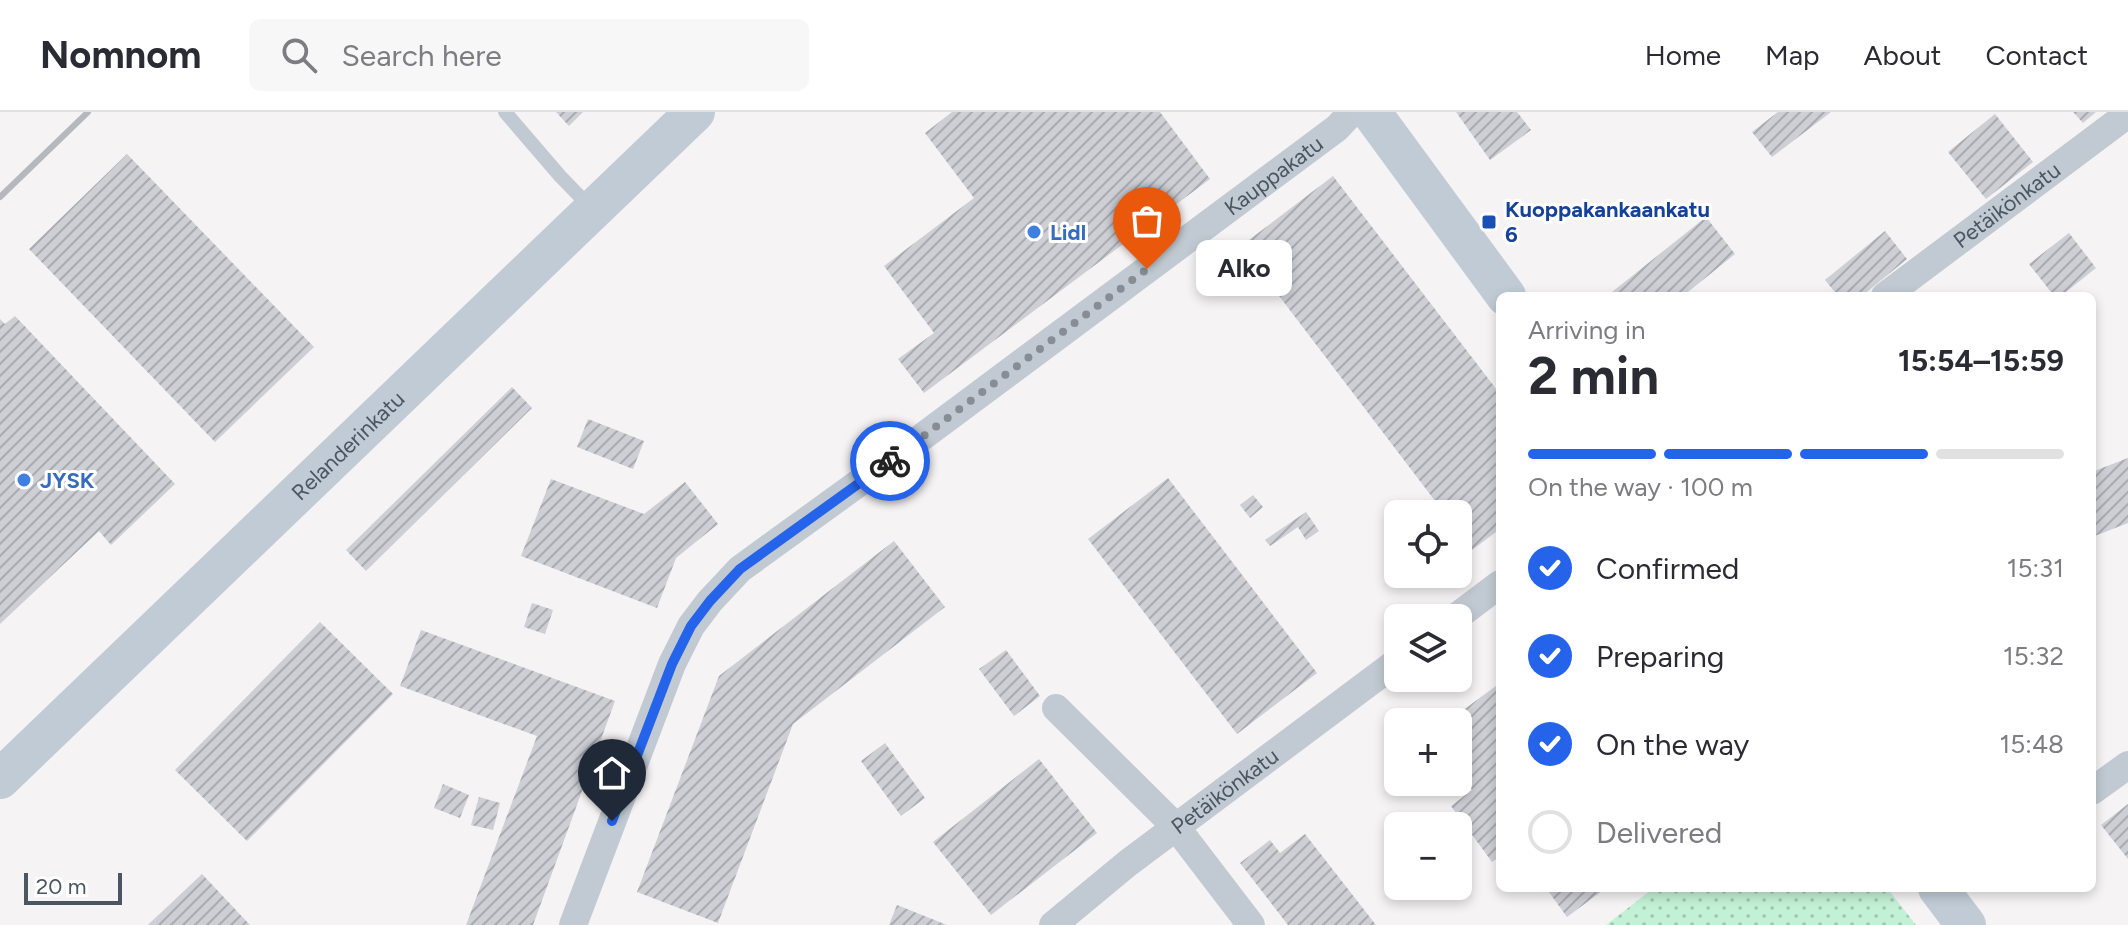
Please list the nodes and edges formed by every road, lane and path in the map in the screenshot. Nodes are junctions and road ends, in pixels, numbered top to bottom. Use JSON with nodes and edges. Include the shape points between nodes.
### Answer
{"nodes":[{"id":1,"x":505,"y":112,"type":"edge"},
{"id":2,"x":695,"y":112,"type":"edge"},
{"id":3,"x":1352,"y":112,"type":"edge"},
{"id":4,"x":1371,"y":112,"type":"edge"},
{"id":5,"x":2128,"y":114,"type":"edge"},
{"id":6,"x":594,"y":211,"type":"junction"},
{"id":7,"x":1503,"y":292,"type":"edge"},
{"id":8,"x":1890,"y":292,"type":"edge"},
{"id":9,"x":1496,"y":587,"type":"edge"},
{"id":10,"x":1472,"y":605,"type":"edge"},
{"id":11,"x":1384,"y":671,"type":"edge"},
{"id":12,"x":1056,"y":708,"type":"dead end"},
{"id":13,"x":2128,"y":765,"type":"edge"},
{"id":14,"x":0,"y":779,"type":"edge"},
{"id":15,"x":2096,"y":788,"type":"edge"},
{"id":16,"x":1176,"y":827,"type":"junction"},
{"id":17,"x":573,"y":925,"type":"edge"},
{"id":18,"x":1053,"y":925,"type":"edge"},
{"id":19,"x":1251,"y":925,"type":"edge"}],
"edges":[{"from":1,"to":6,"type":"lane"},
{"from":2,"to":6,"type":"main road","name":"Relanderinkatu"},
{"from":3,"to":17,"type":"street","name":"Kauppakatu","via":[[740,569],[691,626],[672,664]]},
{"from":4,"to":7,"type":"main road"},
{"from":5,"to":8,"type":"street","name":"Petäikönkatu"},
{"from":6,"to":14,"type":"main road","name":"Relanderinkatu"},
{"from":9,"to":10,"type":"street"},
{"from":11,"to":16,"type":"street","name":"Petäikönkatu"},
{"from":12,"to":16,"type":"street"},
{"from":13,"to":15,"type":"street"},
{"from":16,"to":18,"type":"street","name":"Petäikönkatu"},
{"from":16,"to":19,"type":"street"}]}
